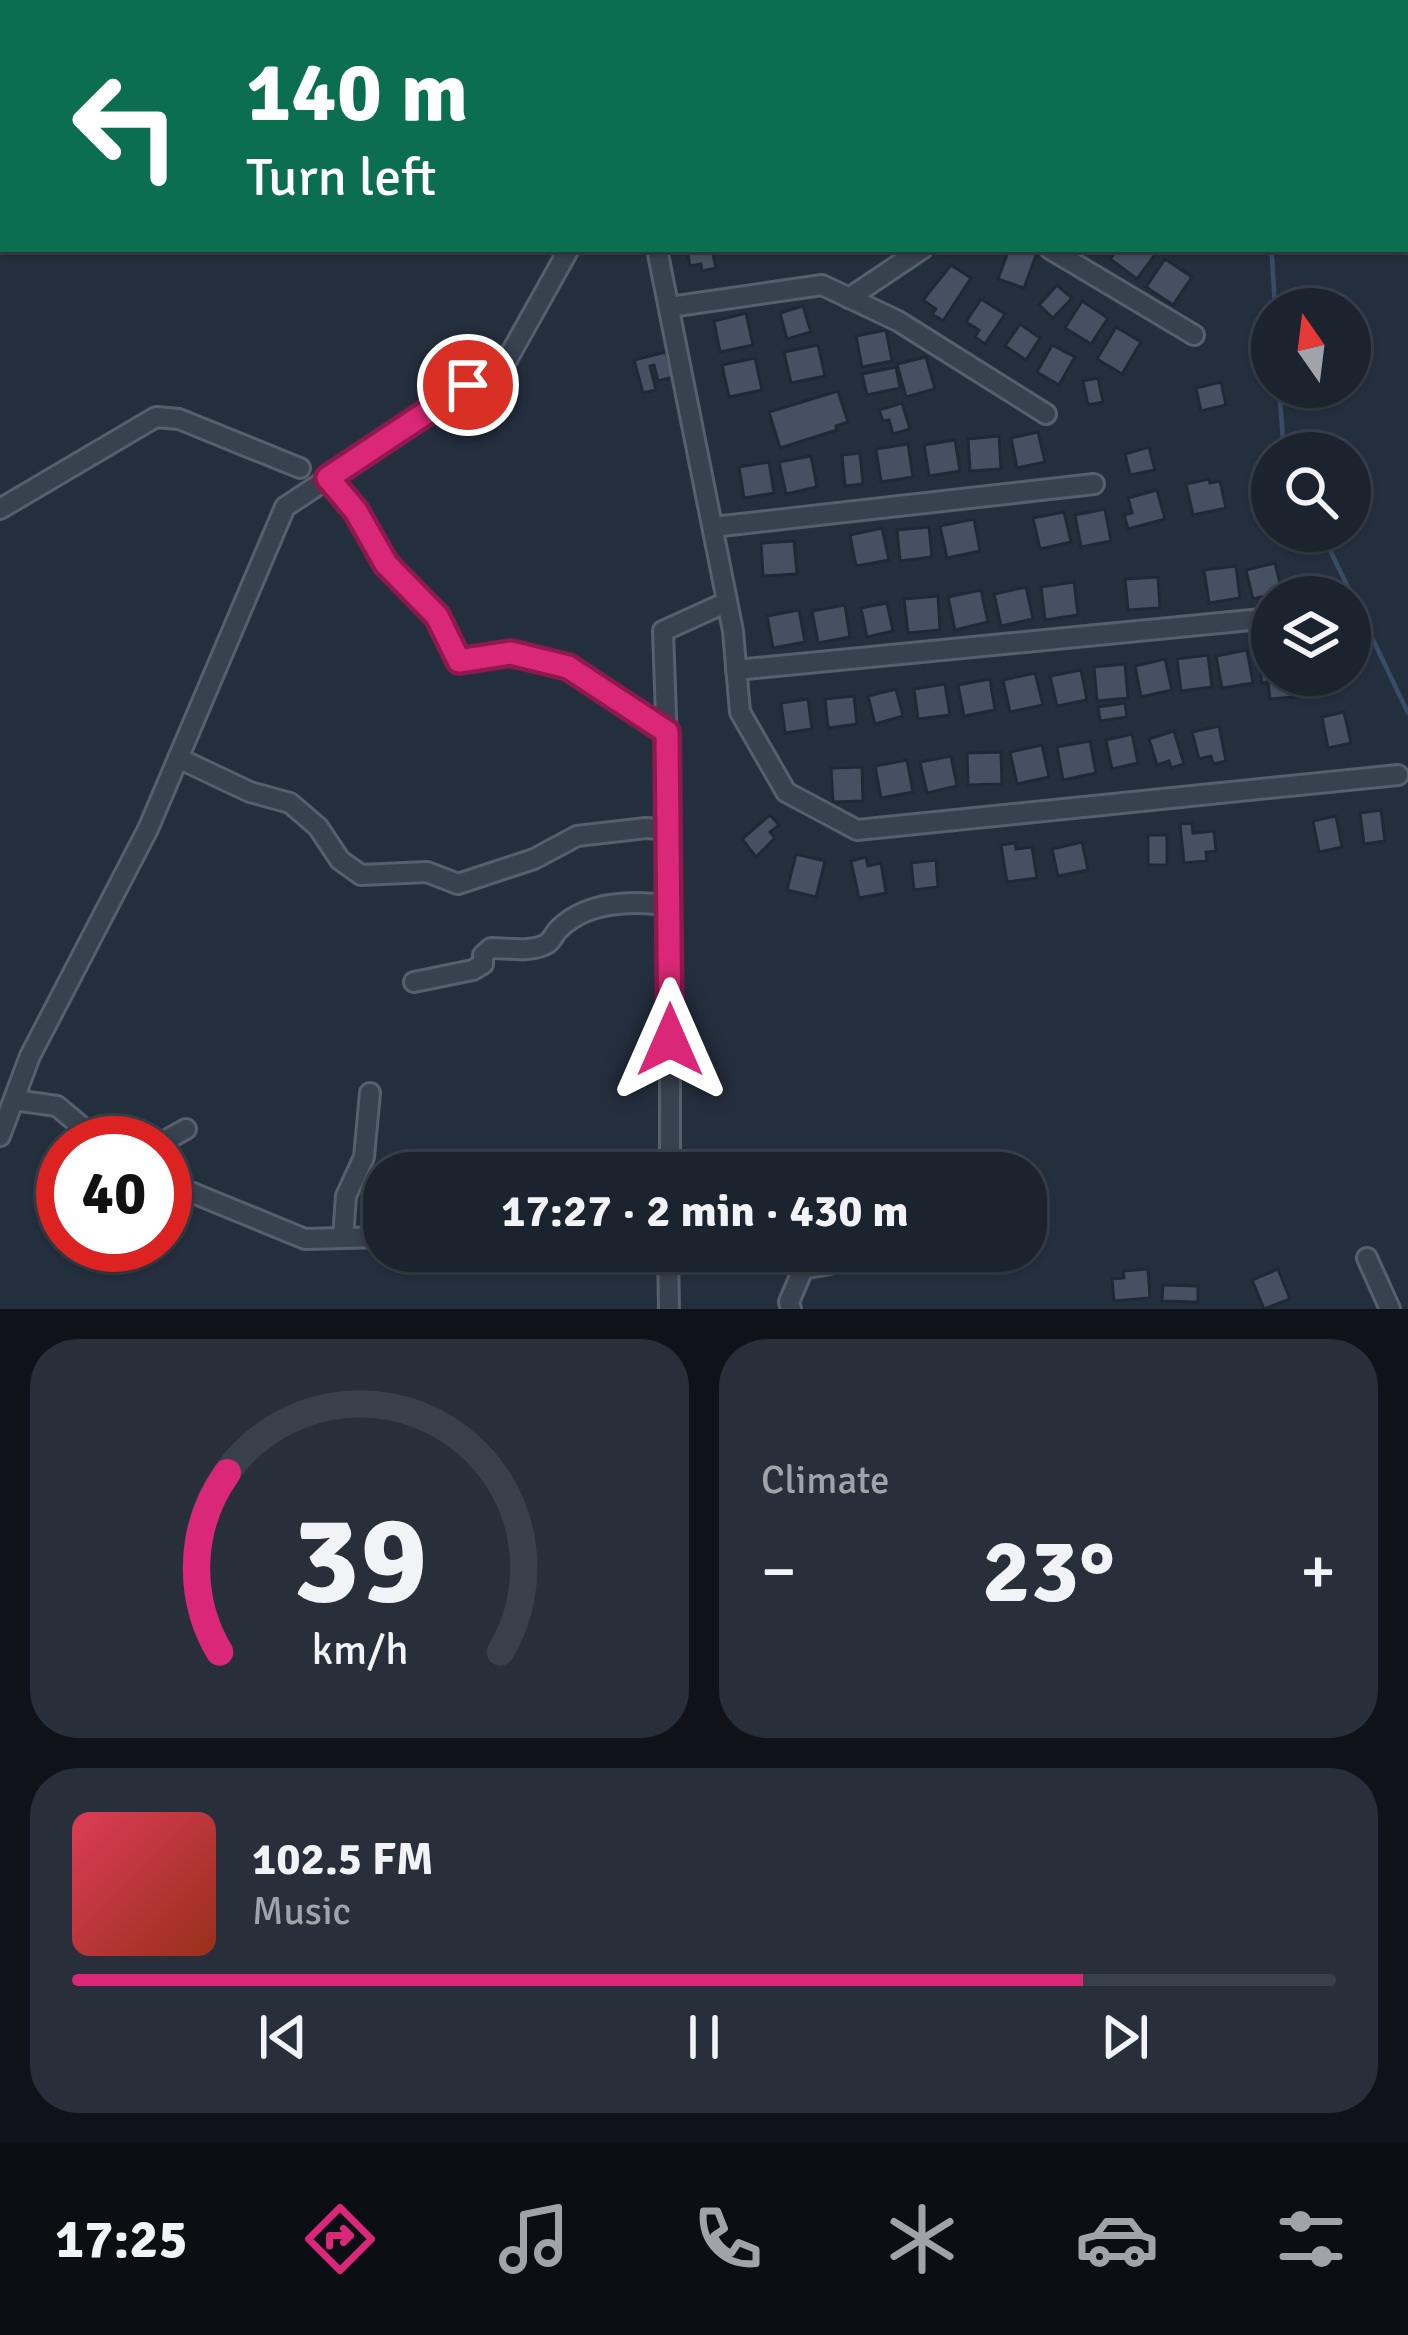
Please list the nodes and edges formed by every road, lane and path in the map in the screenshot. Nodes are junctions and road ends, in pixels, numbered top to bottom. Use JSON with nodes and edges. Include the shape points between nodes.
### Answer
{"nodes":[{"id":1,"x":567,"y":252,"type":"edge"},
{"id":2,"x":658,"y":252,"type":"edge"},
{"id":3,"x":918,"y":252,"type":"edge"},
{"id":4,"x":1055,"y":252,"type":"edge"},
{"id":5,"x":849,"y":298,"type":"junction"},
{"id":6,"x":670,"y":307,"type":"junction"},
{"id":7,"x":1195,"y":335,"type":"dead end"},
{"id":8,"x":452,"y":370,"type":"dead end"},
{"id":9,"x":429,"y":409,"type":"junction"},
{"id":10,"x":1046,"y":414,"type":"dead end"},
{"id":11,"x":300,"y":468,"type":"dead end"},
{"id":12,"x":328,"y":478,"type":"junction"},
{"id":13,"x":1094,"y":484,"type":"dead end"},
{"id":14,"x":0,"y":509,"type":"edge"},
{"id":15,"x":712,"y":527,"type":"junction"},
{"id":16,"x":727,"y":602,"type":"junction"},
{"id":17,"x":1251,"y":620,"type":"edge"},
{"id":18,"x":736,"y":670,"type":"junction"},
{"id":19,"x":667,"y":732,"type":"junction"},
{"id":20,"x":178,"y":758,"type":"junction"},
{"id":21,"x":1398,"y":776,"type":"dead end"},
{"id":22,"x":670,"y":830,"type":"junction"},
{"id":23,"x":670,"y":906,"type":"junction"},
{"id":24,"x":415,"y":982,"type":"dead end"},
{"id":25,"x":370,"y":1094,"type":"dead end"},
{"id":26,"x":14,"y":1100,"type":"junction"},
{"id":27,"x":69,"y":1116,"type":"edge"},
{"id":28,"x":0,"y":1136,"type":"edge"},
{"id":29,"x":670,"y":1152,"type":"edge"},
{"id":30,"x":192,"y":1193,"type":"edge"},
{"id":31,"x":343,"y":1238,"type":"junction"},
{"id":32,"x":363,"y":1238,"type":"edge"},
{"id":33,"x":1367,"y":1258,"type":"dead end"},
{"id":34,"x":668,"y":1272,"type":"edge"},
{"id":35,"x":802,"y":1272,"type":"edge"},
{"id":36,"x":669,"y":1309,"type":"edge"},
{"id":37,"x":791,"y":1309,"type":"edge"},
{"id":38,"x":1390,"y":1309,"type":"edge"}],
"edges":[{"from":1,"to":9,"type":"street","via":[[507,360]]},
{"from":2,"to":6,"type":"street"},
{"from":3,"to":5,"type":"street"},
{"from":4,"to":7,"type":"street"},
{"from":5,"to":6,"type":"street","via":[[822,285]]},
{"from":5,"to":10,"type":"street"},
{"from":6,"to":15,"type":"street"},
{"from":8,"to":9,"type":"street"},
{"from":9,"to":12,"type":"street"},
{"from":11,"to":14,"type":"street","via":[[156,417]]},
{"from":12,"to":19,"type":"street","via":[[386,564],[437,616],[459,661],[511,653],[568,667]]},
{"from":12,"to":20,"type":"street","via":[[285,507]]},
{"from":13,"to":15,"type":"street"},
{"from":15,"to":16,"type":"street"},
{"from":16,"to":18,"type":"street"},
{"from":16,"to":19,"type":"street","via":[[663,631]]},
{"from":17,"to":18,"type":"street"},
{"from":18,"to":21,"type":"street","via":[[740,712],[786,792],[856,830]]},
{"from":19,"to":22,"type":"street"},
{"from":20,"to":22,"type":"street","via":[[290,802],[361,875],[427,872],[458,884],[577,836]]},
{"from":20,"to":26,"type":"street"},
{"from":22,"to":23,"type":"street"},
{"from":23,"to":24,"type":"street","via":[[640,902],[583,912],[548,943],[490,947],[473,970]]},
{"from":23,"to":29,"type":"street"},
{"from":25,"to":31,"type":"street","via":[[367,1143],[346,1196]]},
{"from":26,"to":27,"type":"street","via":[[57,1106]]},
{"from":26,"to":28,"type":"street"},
{"from":30,"to":31,"type":"street","via":[[305,1239]]},
{"from":31,"to":32,"type":"street"},
{"from":33,"to":38,"type":"street"},
{"from":34,"to":36,"type":"street"},
{"from":35,"to":37,"type":"street"}]}
